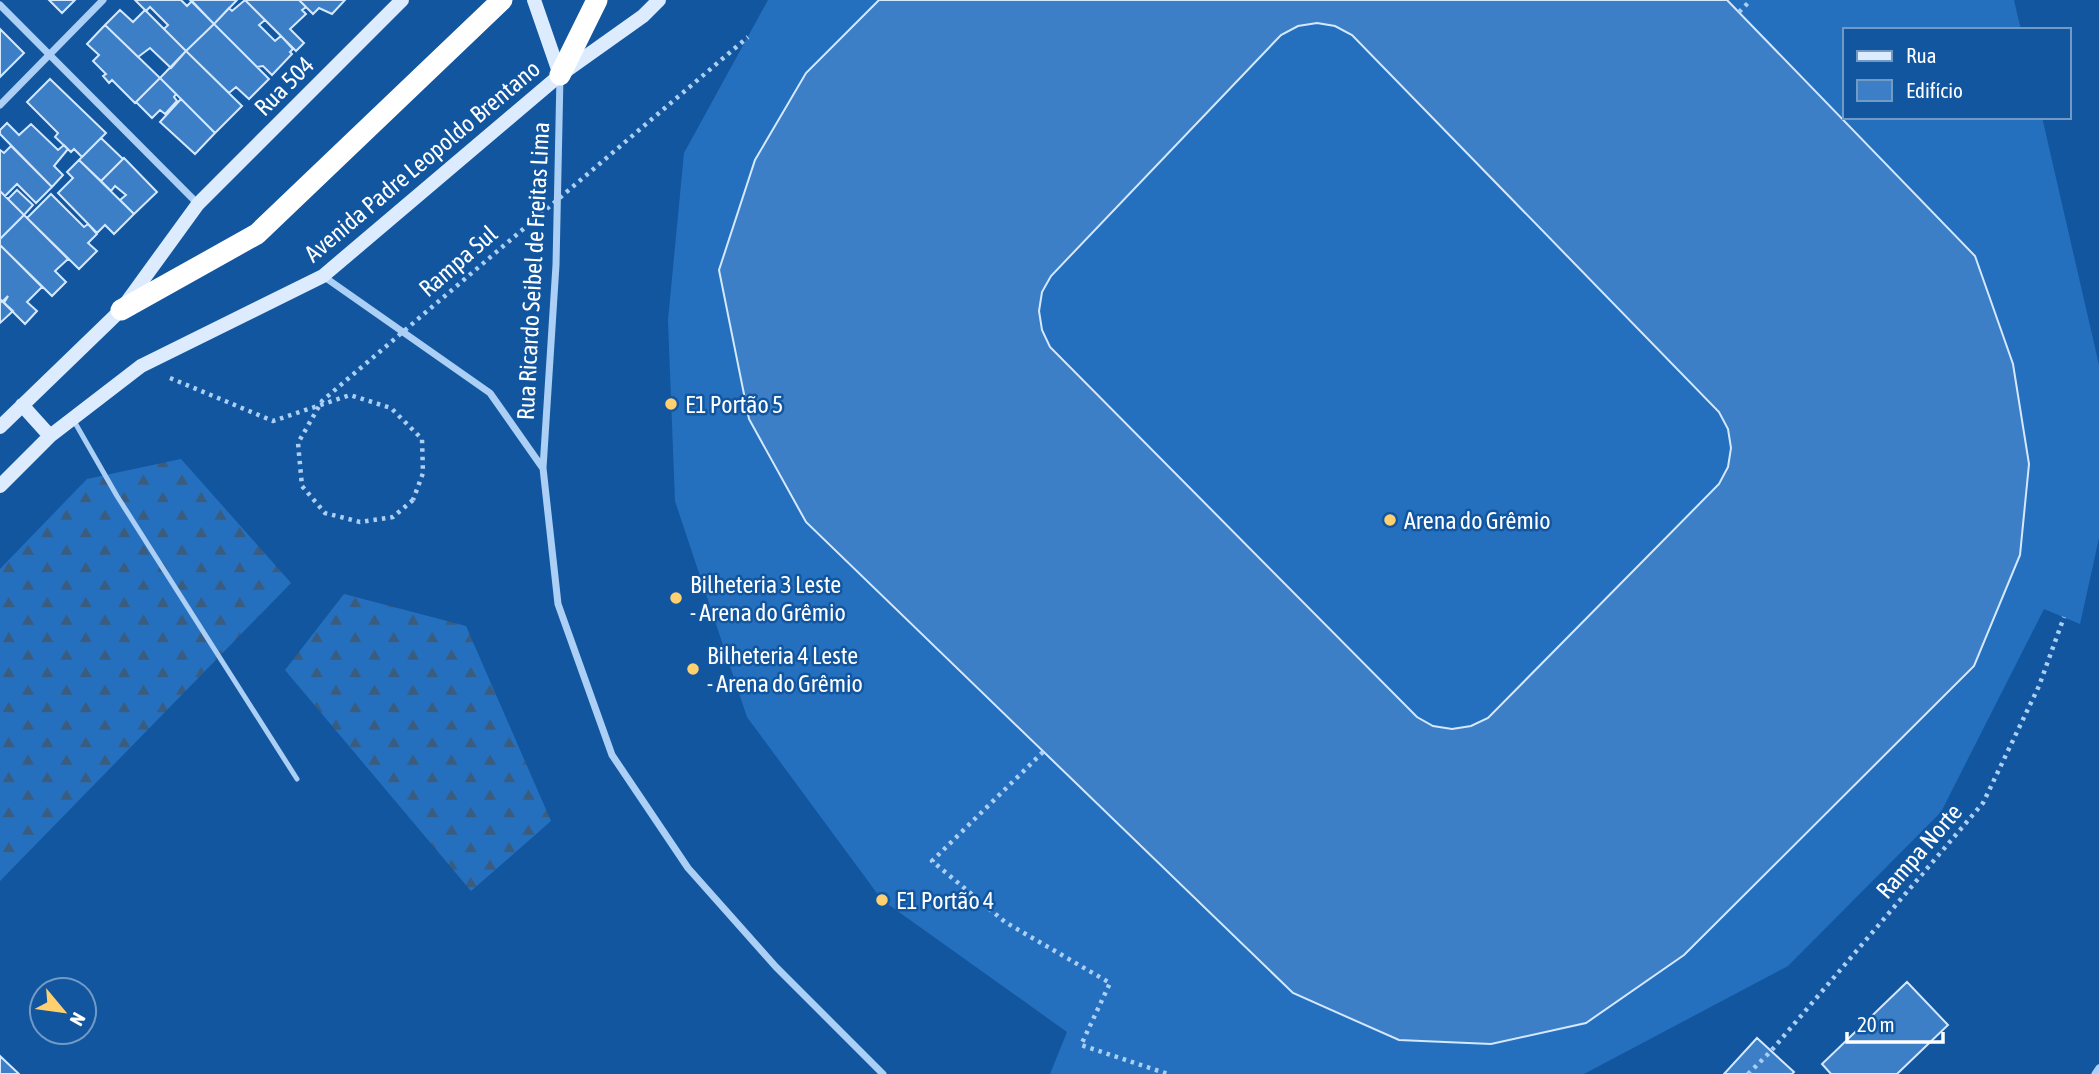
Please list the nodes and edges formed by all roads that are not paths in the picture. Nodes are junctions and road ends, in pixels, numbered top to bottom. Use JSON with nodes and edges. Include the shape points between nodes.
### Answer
{"nodes":[{"id":1,"x":103,"y":0,"type":"edge"},
{"id":2,"x":402,"y":0,"type":"edge"},
{"id":3,"x":502,"y":0,"type":"edge"},
{"id":4,"x":534,"y":0,"type":"edge"},
{"id":5,"x":597,"y":0,"type":"edge"},
{"id":6,"x":660,"y":0,"type":"edge"},
{"id":7,"x":0,"y":5,"type":"edge"},
{"id":8,"x":50,"y":54,"type":"junction"},
{"id":9,"x":560,"y":75,"type":"junction"},
{"id":10,"x":0,"y":105,"type":"edge"},
{"id":11,"x":198,"y":204,"type":"junction"},
{"id":12,"x":323,"y":276,"type":"junction"},
{"id":13,"x":121,"y":310,"type":"junction"},
{"id":14,"x":22,"y":404,"type":"junction"},
{"id":15,"x":72,"y":419,"type":"junction"},
{"id":16,"x":0,"y":427,"type":"edge"},
{"id":17,"x":50,"y":436,"type":"junction"},
{"id":18,"x":543,"y":468,"type":"junction"},
{"id":19,"x":0,"y":486,"type":"edge"},
{"id":20,"x":297,"y":779,"type":"dead end"},
{"id":21,"x":2099,"y":1068,"type":"edge"},
{"id":22,"x":883,"y":1074,"type":"edge"},
{"id":23,"x":2095,"y":1074,"type":"edge"}],
"edges":[{"from":1,"to":8,"type":"street"},
{"from":2,"to":11,"type":"main road","name":"Rua 504"},
{"from":3,"to":13,"type":"highway","via":[[257,233]]},
{"from":4,"to":9,"type":"main road"},
{"from":5,"to":9,"type":"highway"},
{"from":6,"to":9,"type":"main road","name":"Avenida Padre Leopoldo Brentano"},
{"from":7,"to":8,"type":"street"},
{"from":8,"to":10,"type":"street"},
{"from":8,"to":11,"type":"street"},
{"from":9,"to":12,"type":"main road","name":"Avenida Padre Leopoldo Brentano"},
{"from":9,"to":18,"type":"street","name":"Rua Ricardo Seibel de Freitas Lima","via":[[556,265]]},
{"from":11,"to":13,"type":"main road"},
{"from":12,"to":15,"type":"main road","name":"Avenida Padre Leopoldo Brentano","via":[[141,366]]},
{"from":12,"to":18,"type":"street","name":"Rua Ricardo Seibel de Freitas Lima","via":[[490,393]]},
{"from":13,"to":14,"type":"main road"},
{"from":14,"to":16,"type":"main road"},
{"from":14,"to":17,"type":"main road"},
{"from":15,"to":17,"type":"main road","name":"Avenida Padre Leopoldo Brentano"},
{"from":15,"to":20,"type":"lane"},
{"from":17,"to":19,"type":"main road","name":"Avenida Padre Leopoldo Brentano"},
{"from":18,"to":22,"type":"street","name":"Rua Ricardo Seibel de Freitas Lima","via":[[558,604],[612,755],[688,867],[776,967]]},
{"from":21,"to":23,"type":"street"}]}
